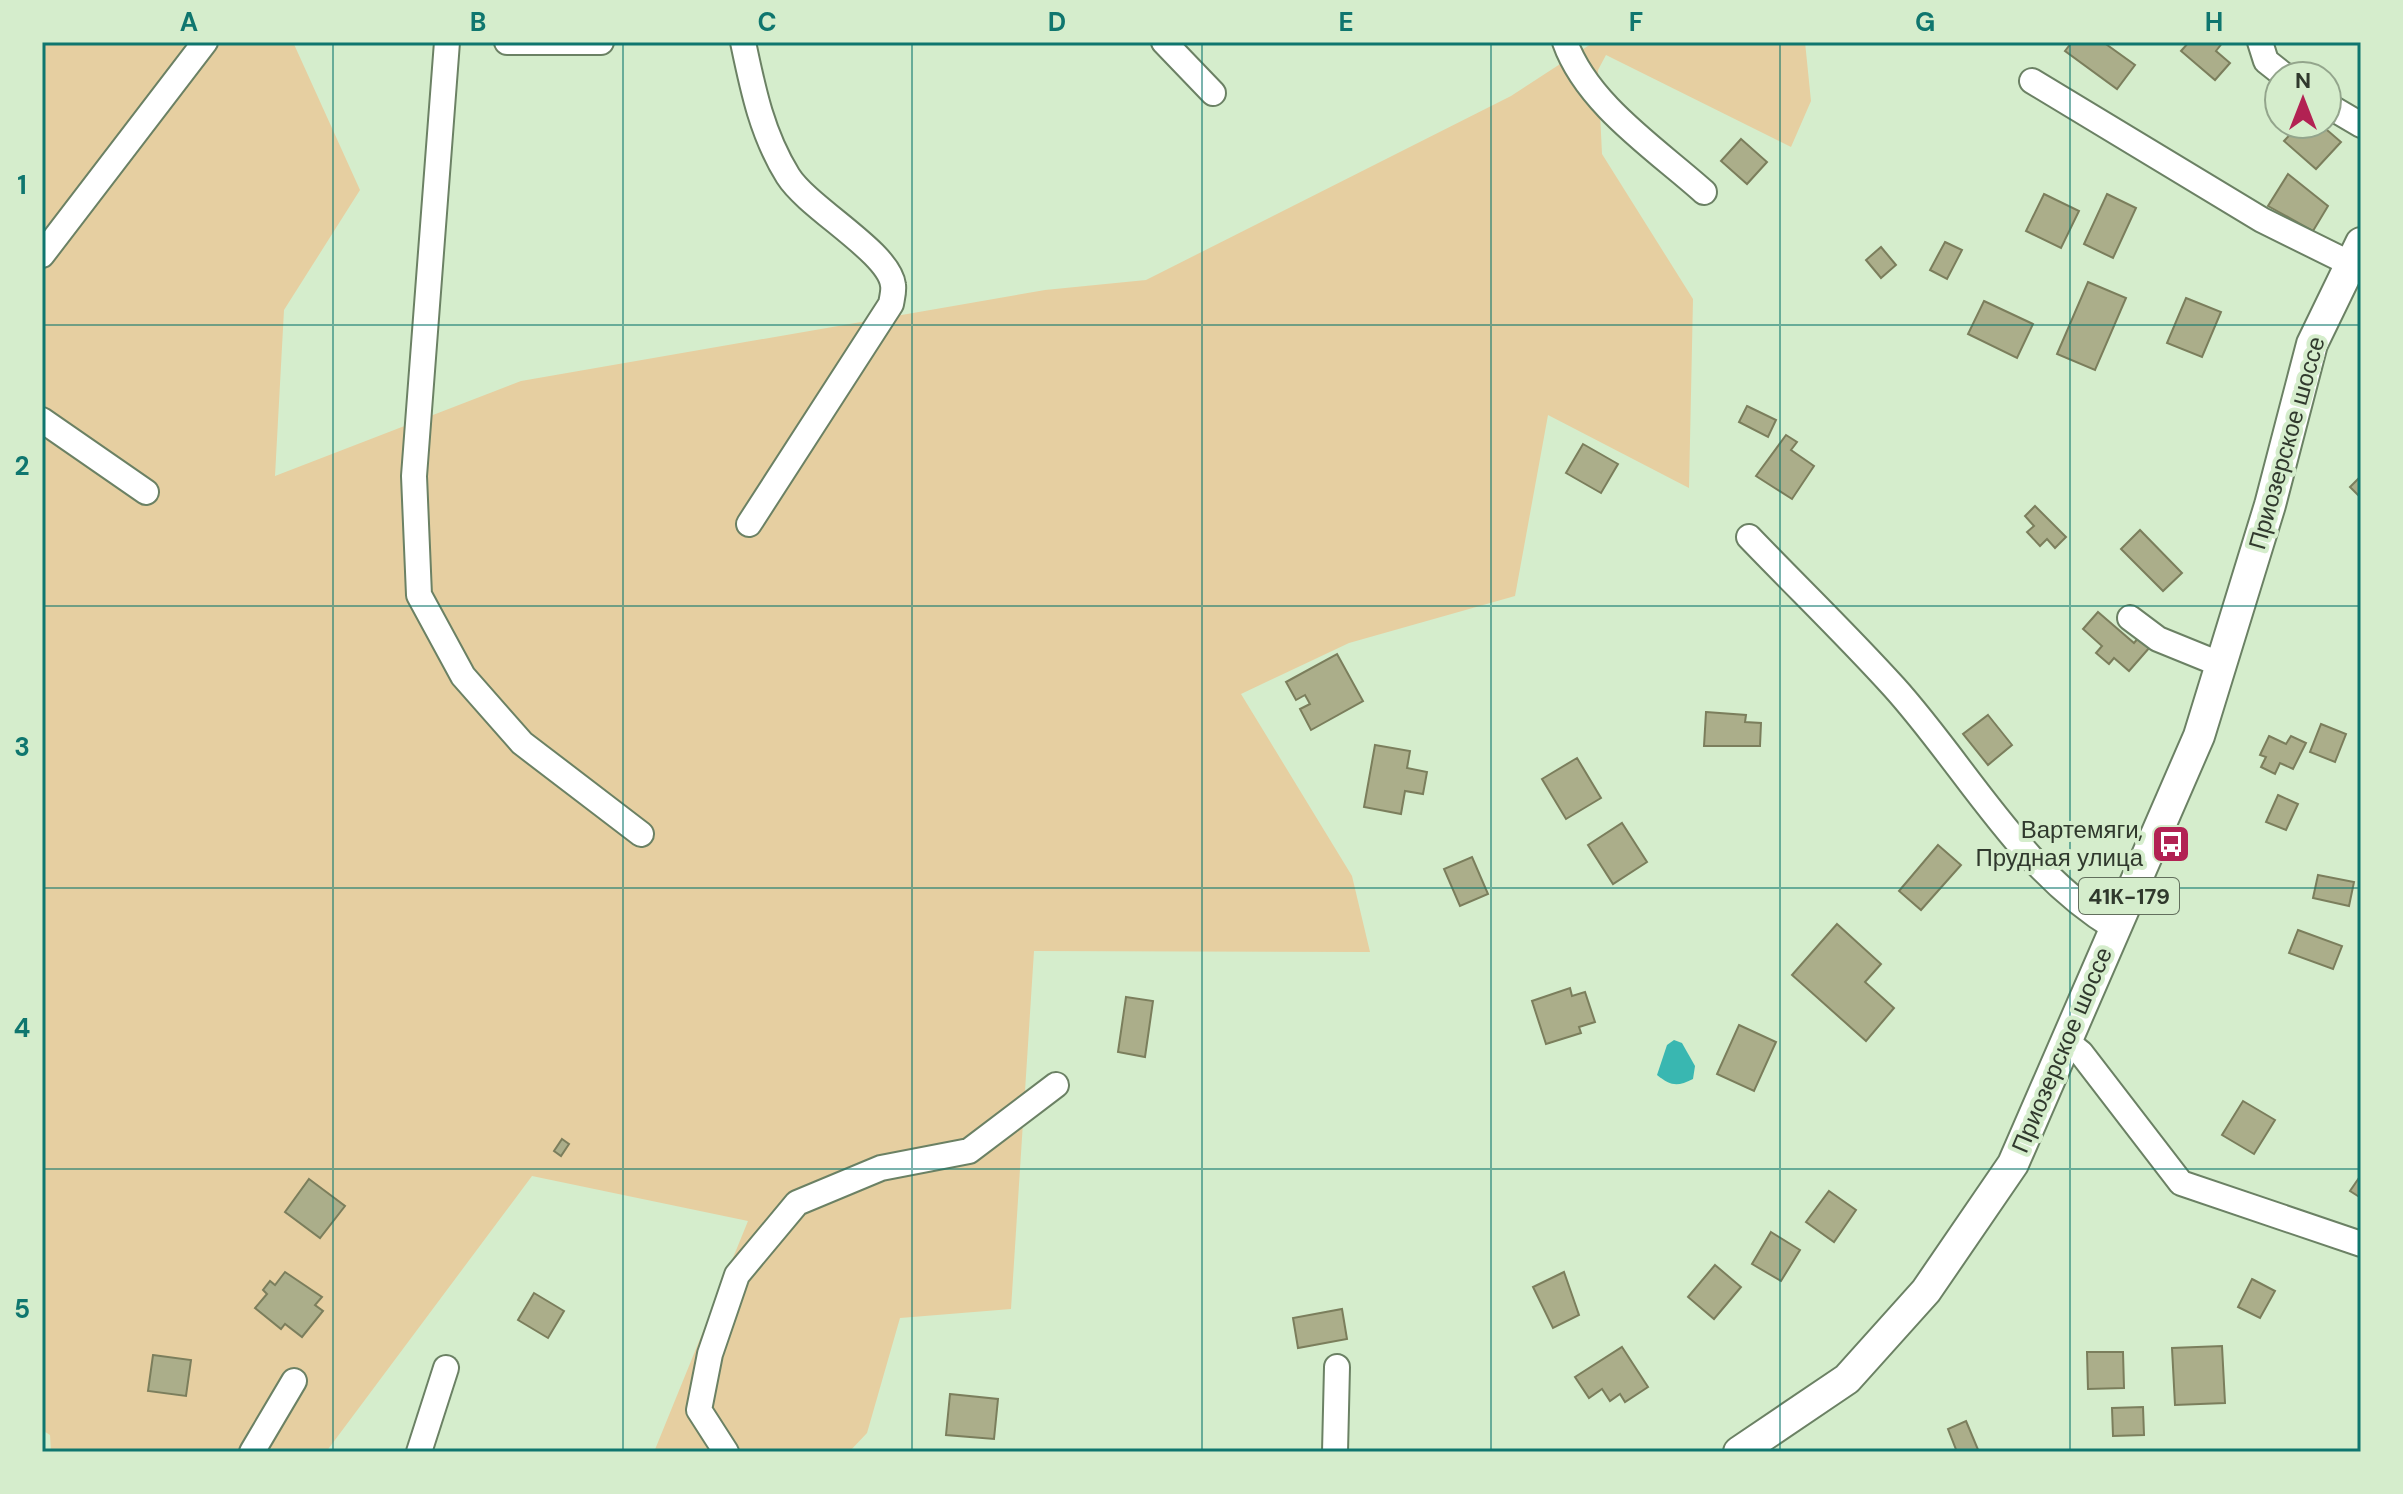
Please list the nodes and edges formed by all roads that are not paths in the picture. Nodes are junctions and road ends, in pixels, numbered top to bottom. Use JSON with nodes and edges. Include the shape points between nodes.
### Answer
{"nodes":[{"id":1,"x":205,"y":42,"type":"edge"},
{"id":2,"x":447,"y":42,"type":"edge"},
{"id":3,"x":507,"y":42,"type":"edge"},
{"id":4,"x":601,"y":42,"type":"edge"},
{"id":5,"x":743,"y":42,"type":"edge"},
{"id":6,"x":1164,"y":42,"type":"edge"},
{"id":7,"x":1565,"y":42,"type":"edge"},
{"id":8,"x":2032,"y":81,"type":"dead end"},
{"id":9,"x":1213,"y":93,"type":"dead end"},
{"id":10,"x":2343,"y":114,"type":"edge"},
{"id":11,"x":2361,"y":125,"type":"edge"},
{"id":12,"x":1704,"y":192,"type":"dead end"},
{"id":13,"x":2355,"y":253,"type":"edge"},
{"id":14,"x":42,"y":255,"type":"edge"},
{"id":15,"x":42,"y":420,"type":"edge"},
{"id":16,"x":146,"y":492,"type":"dead end"},
{"id":17,"x":749,"y":524,"type":"dead end"},
{"id":18,"x":1749,"y":537,"type":"dead end"},
{"id":19,"x":2130,"y":618,"type":"dead end"},
{"id":20,"x":2222,"y":665,"type":"junction"},
{"id":21,"x":641,"y":834,"type":"dead end"},
{"id":22,"x":2115,"y":928,"type":"junction"},
{"id":23,"x":2066,"y":1041,"type":"junction"},
{"id":24,"x":1056,"y":1085,"type":"dead end"},
{"id":25,"x":2361,"y":1244,"type":"edge"},
{"id":26,"x":1337,"y":1367,"type":"dead end"},
{"id":27,"x":446,"y":1368,"type":"dead end"},
{"id":28,"x":294,"y":1381,"type":"dead end"},
{"id":29,"x":252,"y":1452,"type":"edge"},
{"id":30,"x":419,"y":1452,"type":"edge"},
{"id":31,"x":726,"y":1452,"type":"edge"},
{"id":32,"x":1335,"y":1452,"type":"edge"},
{"id":33,"x":1739,"y":1452,"type":"edge"}],
"edges":[{"from":1,"to":14,"type":"street"},
{"from":2,"to":21,"type":"street","via":[[414,476],[419,595],[463,676],[522,743]]},
{"from":3,"to":4,"type":"street"},
{"from":5,"to":17,"type":"street","via":[[764,131],[790,180],[882,260],[893,284],[891,304]]},
{"from":6,"to":9,"type":"street"},
{"from":7,"to":12,"type":"street","via":[[1573,64],[1607,105]]},
{"from":8,"to":13,"type":"street","via":[[2262,220]]},
{"from":10,"to":11,"type":"street"},
{"from":13,"to":20,"type":"main road","name":"Приозерское шоссе","number":"41К-179","via":[[2312,344]]},
{"from":15,"to":16,"type":"street"},
{"from":18,"to":22,"type":"street","via":[[1895,688],[2006,831],[2080,907]]},
{"from":19,"to":20,"type":"street","via":[[2158,639]]},
{"from":20,"to":22,"type":"main road","name":"Приозерское шоссе","number":"41К-179","via":[[2199,736]]},
{"from":22,"to":23,"type":"main road","name":"Приозерское шоссе","number":"41К-179"},
{"from":23,"to":25,"type":"street","via":[[2081,1053],[2181,1183]]},
{"from":23,"to":33,"type":"main road","name":"Приозерское шоссе","number":"41К-179","via":[[2013,1164],[1926,1291],[1847,1379]]},
{"from":24,"to":31,"type":"street","via":[[969,1151],[881,1168],[797,1203],[737,1275],[710,1354],[699,1410]]},
{"from":26,"to":32,"type":"street"},
{"from":27,"to":30,"type":"street"},
{"from":28,"to":29,"type":"street"}]}
